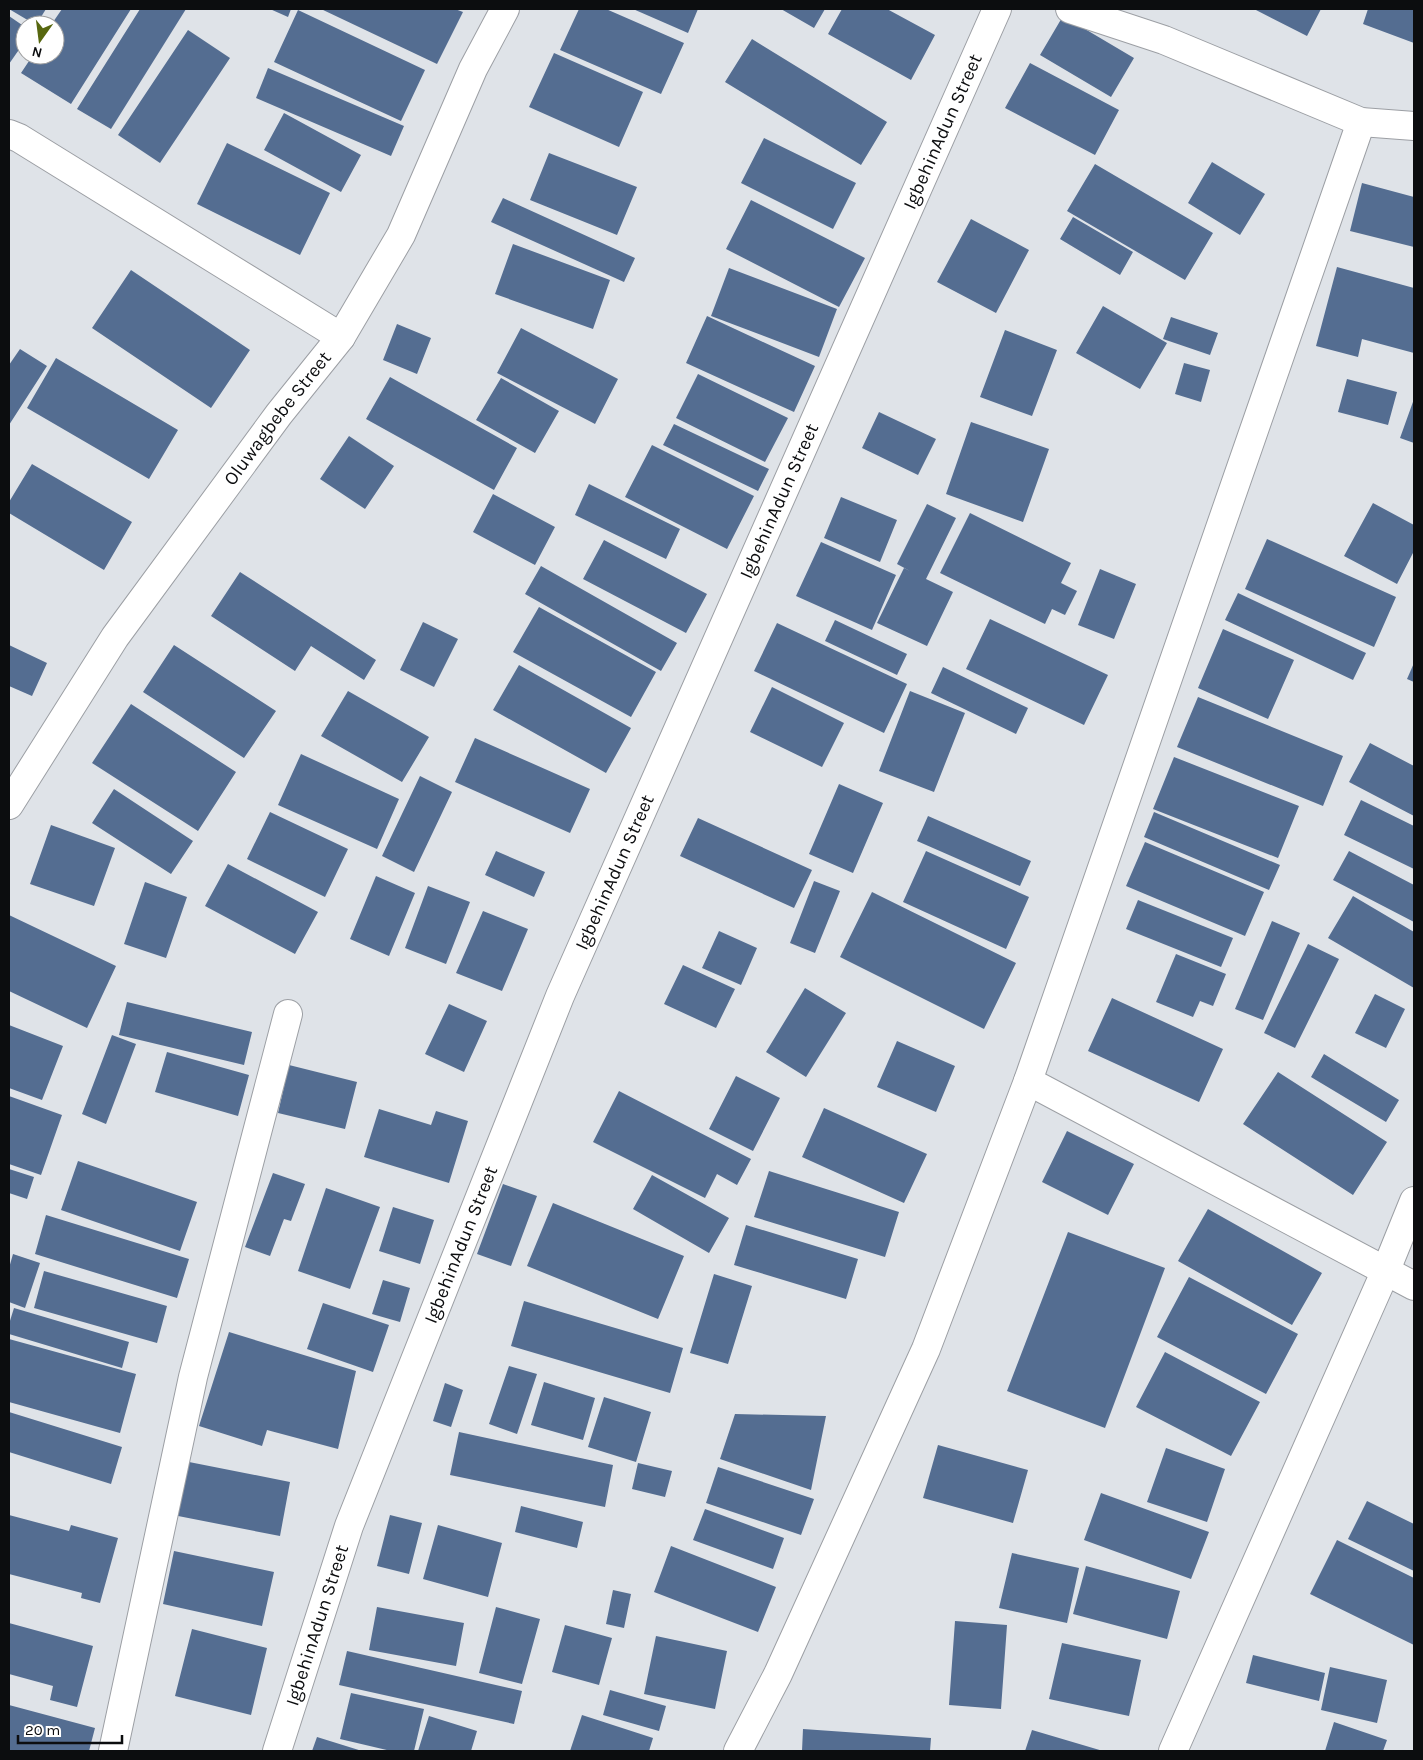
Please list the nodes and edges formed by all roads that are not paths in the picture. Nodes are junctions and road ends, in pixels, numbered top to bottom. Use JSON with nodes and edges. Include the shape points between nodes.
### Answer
{"nodes":[{"id":1,"x":505,"y":9,"type":"edge"},
{"id":2,"x":997,"y":9,"type":"edge"},
{"id":3,"x":1070,"y":9,"type":"edge"},
{"id":4,"x":1361,"y":122,"type":"junction"},
{"id":5,"x":1414,"y":126,"type":"edge"},
{"id":6,"x":9,"y":134,"type":"edge"},
{"id":7,"x":341,"y":336,"type":"junction"},
{"id":8,"x":9,"y":804,"type":"edge"},
{"id":9,"x":288,"y":1014,"type":"dead end"},
{"id":10,"x":1028,"y":1081,"type":"junction"},
{"id":11,"x":1414,"y":1201,"type":"edge"},
{"id":12,"x":1386,"y":1270,"type":"junction"},
{"id":13,"x":1414,"y":1286,"type":"edge"},
{"id":14,"x":113,"y":1751,"type":"edge"},
{"id":15,"x":278,"y":1751,"type":"edge"},
{"id":16,"x":738,"y":1751,"type":"edge"},
{"id":17,"x":1173,"y":1751,"type":"edge"}],
"edges":[{"from":1,"to":7,"type":"street","name":"Oluwagbebe Street","via":[[473,69],[401,235]]},
{"from":2,"to":15,"type":"street","name":"IgbehinAdun Street","via":[[560,996],[349,1526]]},
{"from":3,"to":4,"type":"street","via":[[1164,40]]},
{"from":4,"to":5,"type":"street"},
{"from":4,"to":10,"type":"street"},
{"from":6,"to":7,"type":"street"},
{"from":7,"to":8,"type":"street","name":"Oluwagbebe Street","via":[[115,637]]},
{"from":9,"to":14,"type":"street","via":[[193,1377]]},
{"from":10,"to":12,"type":"street"},
{"from":10,"to":16,"type":"street","via":[[926,1349],[778,1674]]},
{"from":11,"to":12,"type":"street"},
{"from":12,"to":13,"type":"street"},
{"from":12,"to":17,"type":"street"}]}
